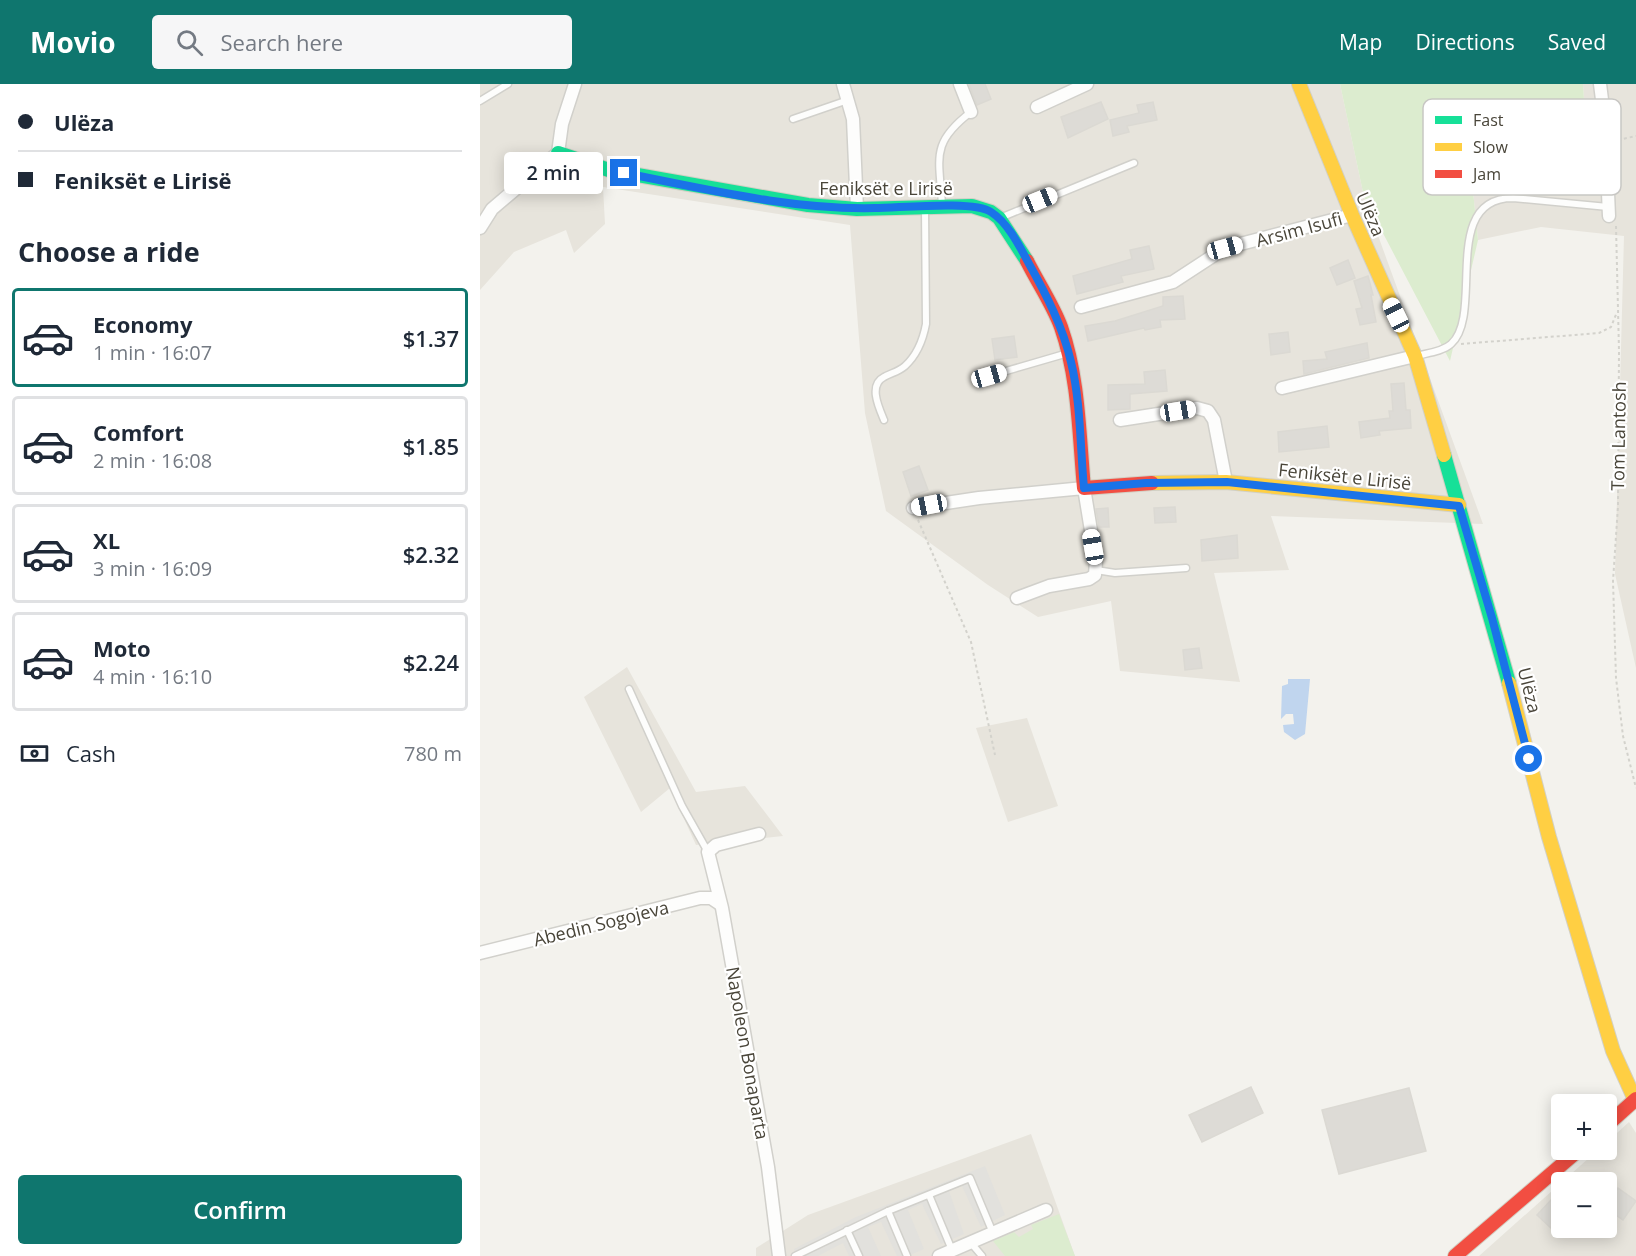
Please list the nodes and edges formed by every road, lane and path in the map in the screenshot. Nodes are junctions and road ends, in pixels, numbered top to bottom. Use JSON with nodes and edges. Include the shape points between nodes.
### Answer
{"nodes":[{"id":1,"x":508,"y":84,"type":"edge"},
{"id":2,"x":575,"y":84,"type":"edge"},
{"id":3,"x":843,"y":84,"type":"edge"},
{"id":4,"x":960,"y":84,"type":"edge"},
{"id":5,"x":1087,"y":84,"type":"edge"},
{"id":6,"x":1299,"y":84,"type":"edge"},
{"id":7,"x":1600,"y":84,"type":"edge"},
{"id":8,"x":1602,"y":99,"type":"edge"},
{"id":9,"x":849,"y":100,"type":"junction"},
{"id":10,"x":480,"y":101,"type":"edge"},
{"id":11,"x":1037,"y":107,"type":"dead end"},
{"id":12,"x":970,"y":112,"type":"joint"},
{"id":13,"x":793,"y":119,"type":"dead end"},
{"id":14,"x":1636,"y":136,"type":"edge"},
{"id":15,"x":1621,"y":140,"type":"edge"},
{"id":16,"x":558,"y":153,"type":"junction"},
{"id":17,"x":1134,"y":163,"type":"dead end"},
{"id":18,"x":1608,"y":195,"type":"edge"},
{"id":19,"x":942,"y":207,"type":"junction"},
{"id":20,"x":925,"y":208,"type":"junction"},
{"id":21,"x":857,"y":209,"type":"junction"},
{"id":22,"x":1609,"y":212,"type":"junction"},
{"id":23,"x":1352,"y":215,"type":"junction"},
{"id":24,"x":999,"y":218,"type":"junction"},
{"id":25,"x":480,"y":228,"type":"edge"},
{"id":26,"x":1081,"y":307,"type":"dead end"},
{"id":27,"x":1618,"y":310,"type":"junction"},
{"id":28,"x":1442,"y":349,"type":"junction"},
{"id":29,"x":1069,"y":353,"type":"junction"},
{"id":30,"x":1415,"y":357,"type":"junction"},
{"id":31,"x":989,"y":376,"type":"dead end"},
{"id":32,"x":1282,"y":388,"type":"dead end"},
{"id":33,"x":884,"y":420,"type":"dead end"},
{"id":34,"x":1120,"y":420,"type":"dead end"},
{"id":35,"x":1227,"y":482,"type":"junction"},
{"id":36,"x":1084,"y":488,"type":"junction"},
{"id":37,"x":1459,"y":506,"type":"junction"},
{"id":38,"x":913,"y":508,"type":"joint"},
{"id":39,"x":1186,"y":568,"type":"dead end"},
{"id":40,"x":1096,"y":570,"type":"junction"},
{"id":41,"x":1017,"y":598,"type":"dead end"},
{"id":42,"x":629,"y":689,"type":"dead end"},
{"id":43,"x":995,"y":755,"type":"dead end"},
{"id":44,"x":1636,"y":788,"type":"edge"},
{"id":45,"x":759,"y":834,"type":"dead end"},
{"id":46,"x":708,"y":852,"type":"junction"},
{"id":47,"x":720,"y":904,"type":"junction"},
{"id":48,"x":480,"y":953,"type":"edge"},
{"id":49,"x":1636,"y":1100,"type":"edge"},
{"id":50,"x":1617,"y":1116,"type":"edge"},
{"id":51,"x":1567,"y":1160,"type":"edge"},
{"id":52,"x":929,"y":1195,"type":"junction"},
{"id":53,"x":1046,"y":1210,"type":"dead end"},
{"id":54,"x":888,"y":1211,"type":"junction"},
{"id":55,"x":847,"y":1230,"type":"junction"},
{"id":56,"x":993,"y":1233,"type":"junction"},
{"id":57,"x":971,"y":1242,"type":"junction"},
{"id":58,"x":952,"y":1251,"type":"junction"},
{"id":59,"x":798,"y":1255,"type":"edge"},
{"id":60,"x":779,"y":1256,"type":"edge"},
{"id":61,"x":859,"y":1256,"type":"edge"},
{"id":62,"x":907,"y":1256,"type":"edge"},
{"id":63,"x":939,"y":1256,"type":"edge"},
{"id":64,"x":982,"y":1256,"type":"edge"},
{"id":65,"x":1455,"y":1256,"type":"edge"}],
"edges":[{"from":1,"to":10,"type":"lane"},
{"from":2,"to":16,"type":"street","via":[[562,124]]},
{"from":3,"to":9,"type":"street"},
{"from":4,"to":12,"type":"street"},
{"from":5,"to":11,"type":"street"},
{"from":6,"to":23,"type":"street","name":"Ulëza"},
{"from":7,"to":8,"type":"street"},
{"from":9,"to":13,"type":"lane"},
{"from":9,"to":21,"type":"street","via":[[855,140]]},
{"from":12,"to":19,"type":"lane","via":[[950,129],[941,147]]},
{"from":14,"to":15,"type":"path"},
{"from":16,"to":21,"type":"street","name":"Feniksët e Lirisë","via":[[609,170],[808,205]]},
{"from":16,"to":25,"type":"street","via":[[492,209]]},
{"from":17,"to":24,"type":"lane"},
{"from":18,"to":22,"type":"street"},
{"from":19,"to":20,"type":"street","name":"Feniksët e Lirisë"},
{"from":19,"to":24,"type":"street","name":"Feniksët e Lirisë","via":[[983,207]]},
{"from":20,"to":21,"type":"street","name":"Feniksët e Lirisë"},
{"from":20,"to":33,"type":"lane","via":[[926,324],[919,346],[906,365],[877,383],[876,395]]},
{"from":22,"to":27,"type":"path","name":"Tom Lantosh","via":[[1617,229]]},
{"from":22,"to":28,"type":"lane","via":[[1513,198],[1501,198],[1484,206],[1468,250],[1460,328],[1451,344]]},
{"from":23,"to":26,"type":"street","name":"Arsim Isufi","via":[[1225,248],[1173,282]]},
{"from":23,"to":30,"type":"street","name":"Ulëza"},
{"from":24,"to":29,"type":"street","via":[[1037,277]]},
{"from":27,"to":28,"type":"path","via":[[1611,327],[1599,333],[1493,340]]},
{"from":27,"to":44,"type":"path","name":"Tom Lantosh","via":[[1618,506],[1613,581],[1616,678],[1623,736]]},
{"from":28,"to":30,"type":"lane"},
{"from":29,"to":31,"type":"lane"},
{"from":29,"to":36,"type":"street"},
{"from":30,"to":32,"type":"street"},
{"from":30,"to":37,"type":"street","name":"Ulëza"},
{"from":34,"to":35,"type":"street","via":[[1197,408],[1208,411],[1214,420]]},
{"from":35,"to":36,"type":"street","name":"Feniksët e Lirisë"},
{"from":35,"to":37,"type":"street","name":"Feniksët e Lirisë"},
{"from":36,"to":38,"type":"street","name":"Feniksët e Lirisë"},
{"from":36,"to":40,"type":"street"},
{"from":37,"to":49,"type":"street","name":"Ulëza","via":[[1549,837],[1613,1051]]},
{"from":38,"to":43,"type":"path","via":[[971,642]]},
{"from":39,"to":40,"type":"lane","via":[[1115,573]]},
{"from":40,"to":41,"type":"street","via":[[1089,579],[1049,586]]},
{"from":42,"to":46,"type":"lane","name":"Napoleon Bonaparta","via":[[682,806]]},
{"from":45,"to":46,"type":"street","via":[[716,845]]},
{"from":46,"to":47,"type":"street","name":"Napoleon Bonaparta"},
{"from":47,"to":48,"type":"street","name":"Abedin Sogojeva","via":[[711,898],[700,898]]},
{"from":47,"to":60,"type":"street","name":"Napoleon Bonaparta","via":[[768,1167]]},
{"from":49,"to":50,"type":"street"},
{"from":51,"to":65,"type":"street"},
{"from":52,"to":54,"type":"lane"},
{"from":52,"to":56,"type":"lane","via":[[970,1178]]},
{"from":52,"to":58,"type":"lane"},
{"from":53,"to":56,"type":"street"},
{"from":54,"to":55,"type":"lane"},
{"from":54,"to":62,"type":"lane"},
{"from":55,"to":59,"type":"lane"},
{"from":55,"to":61,"type":"lane"},
{"from":56,"to":57,"type":"street"},
{"from":57,"to":58,"type":"street"},
{"from":57,"to":64,"type":"lane"},
{"from":58,"to":63,"type":"street"}]}
